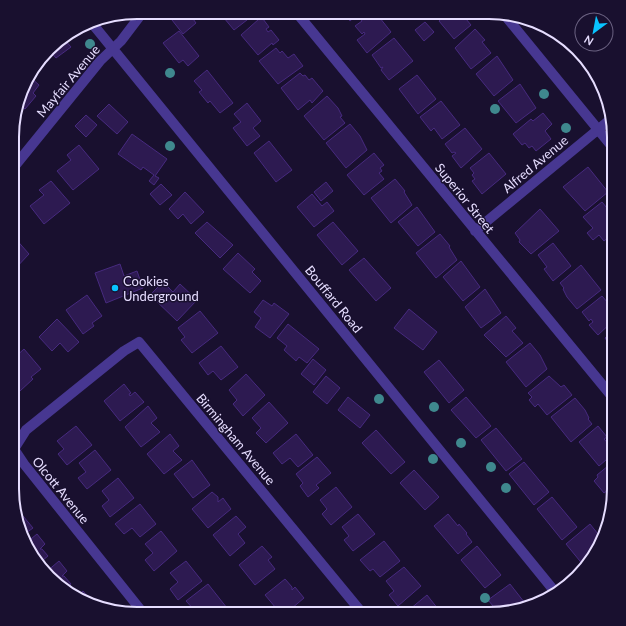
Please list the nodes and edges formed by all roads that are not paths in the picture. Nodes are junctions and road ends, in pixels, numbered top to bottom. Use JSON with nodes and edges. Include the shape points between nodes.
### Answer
{"nodes":[{"id":1,"x":137,"y":19,"type":"edge"},
{"id":2,"x":302,"y":19,"type":"edge"},
{"id":3,"x":509,"y":21,"type":"edge"},
{"id":4,"x":95,"y":27,"type":"edge"},
{"id":5,"x":112,"y":48,"type":"junction"},
{"id":6,"x":606,"y":122,"type":"edge"},
{"id":7,"x":597,"y":129,"type":"junction"},
{"id":8,"x":607,"y":141,"type":"edge"},
{"id":9,"x":19,"y":162,"type":"edge"},
{"id":10,"x":475,"y":231,"type":"junction"},
{"id":11,"x":75,"y":390,"type":"joint"},
{"id":12,"x":607,"y":391,"type":"edge"},
{"id":13,"x":19,"y":441,"type":"edge"},
{"id":14,"x":19,"y":456,"type":"edge"},
{"id":15,"x":552,"y":588,"type":"edge"},
{"id":16,"x":138,"y":607,"type":"edge"},
{"id":17,"x":357,"y":607,"type":"edge"}],
"edges":[{"from":1,"to":5,"type":"street","name":"Mayfair Avenue"},
{"from":2,"to":10,"type":"street","name":"Superior Street"},
{"from":3,"to":7,"type":"street"},
{"from":4,"to":5,"type":"street","name":"Bouffard Road"},
{"from":5,"to":9,"type":"street","name":"Mayfair Avenue"},
{"from":5,"to":15,"type":"street","name":"Bouffard Road"},
{"from":6,"to":7,"type":"street","name":"Alfred Avenue"},
{"from":7,"to":8,"type":"street"},
{"from":7,"to":10,"type":"street","name":"Alfred Avenue"},
{"from":10,"to":12,"type":"street","name":"Superior Street"},
{"from":11,"to":13,"type":"street","name":"Olcott Avenue","via":[[26,430]]},
{"from":11,"to":17,"type":"street","name":"Birmingham Avenue","via":[[139,342]]},
{"from":14,"to":16,"type":"street","name":"Olcott Avenue"}]}
